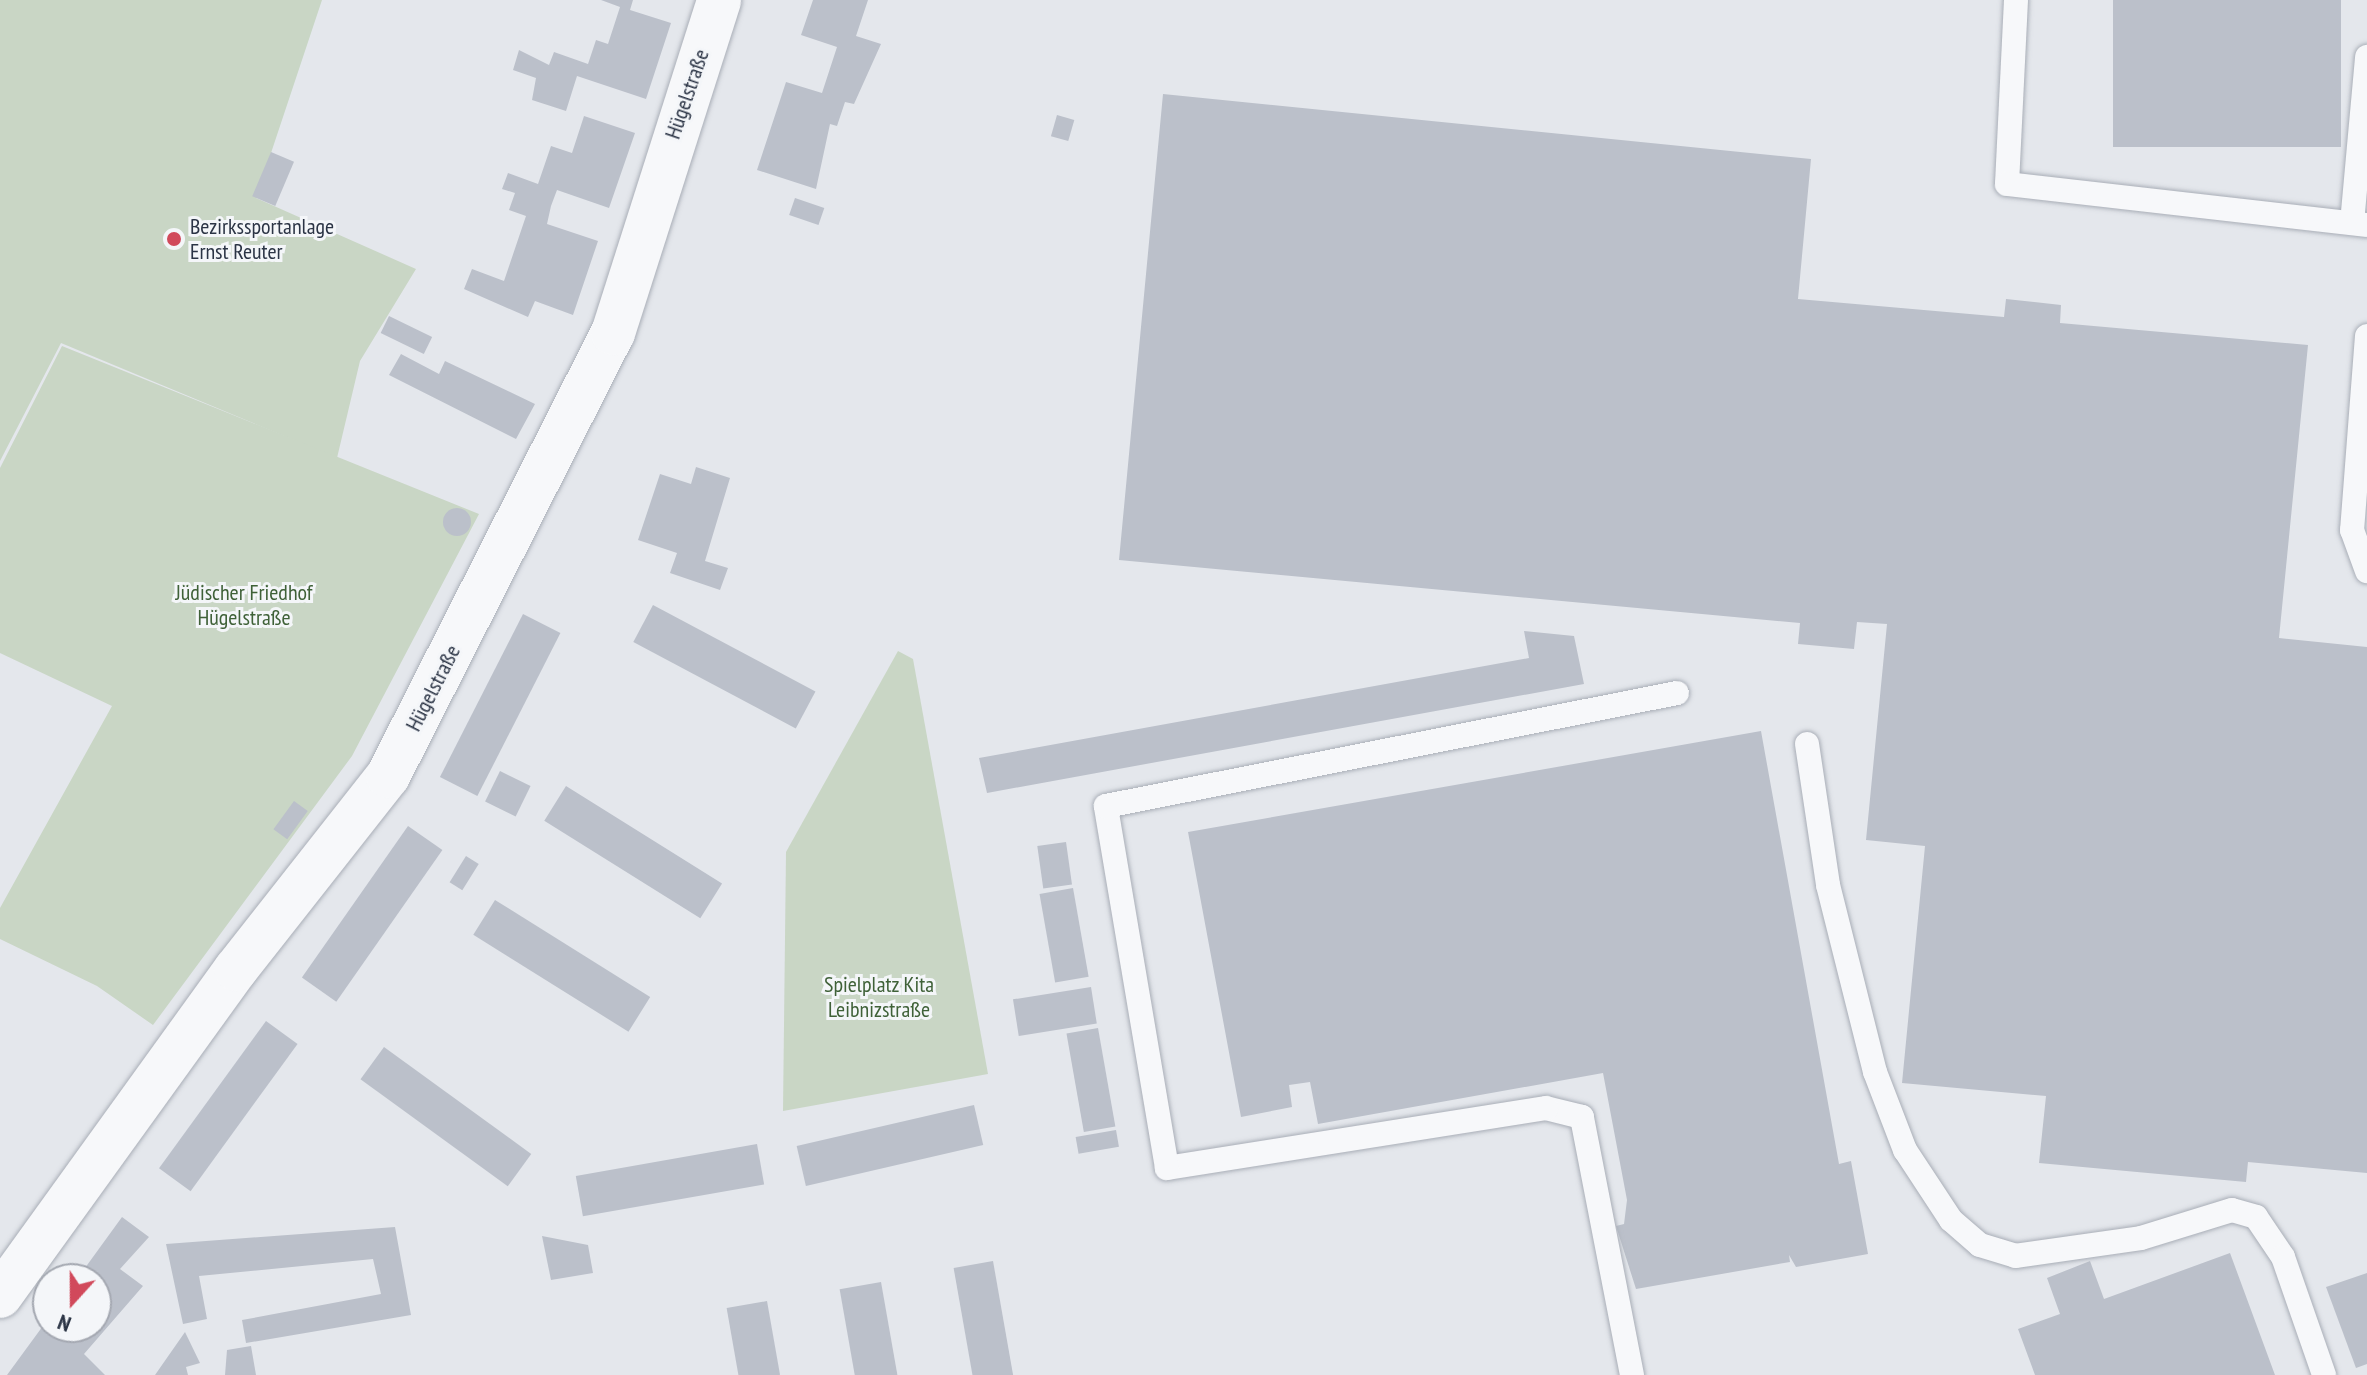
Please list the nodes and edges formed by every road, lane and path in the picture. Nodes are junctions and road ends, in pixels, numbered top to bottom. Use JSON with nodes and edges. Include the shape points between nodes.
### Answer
{"nodes":[{"id":1,"x":719,"y":0,"type":"edge"},
{"id":2,"x":2016,"y":0,"type":"edge"},
{"id":3,"x":2367,"y":57,"type":"edge"},
{"id":4,"x":2360,"y":224,"type":"edge"},
{"id":5,"x":2367,"y":336,"type":"edge"},
{"id":6,"x":2367,"y":571,"type":"edge"},
{"id":7,"x":1677,"y":693,"type":"dead end"},
{"id":8,"x":1807,"y":744,"type":"dead end"},
{"id":9,"x":0,"y":1296,"type":"edge"},
{"id":10,"x":1632,"y":1375,"type":"edge"},
{"id":11,"x":2324,"y":1375,"type":"edge"}],
"edges":[{"from":1,"to":9,"type":"street","name":"Hügelstraße","via":[[613,333],[388,776],[236,969]]},
{"from":2,"to":4,"type":"lane","via":[[2007,184]]},
{"from":3,"to":4,"type":"lane"},
{"from":5,"to":6,"type":"lane","via":[[2352,530]]},
{"from":7,"to":10,"type":"lane","via":[[1106,806],[1167,1168],[1546,1108],[1582,1117]]},
{"from":8,"to":11,"type":"lane","via":[[1828,885],[1875,1072],[1905,1150],[1951,1220],[1980,1245],[2015,1256],[2141,1238],[2232,1210],[2256,1217],[2283,1257]]}]}
